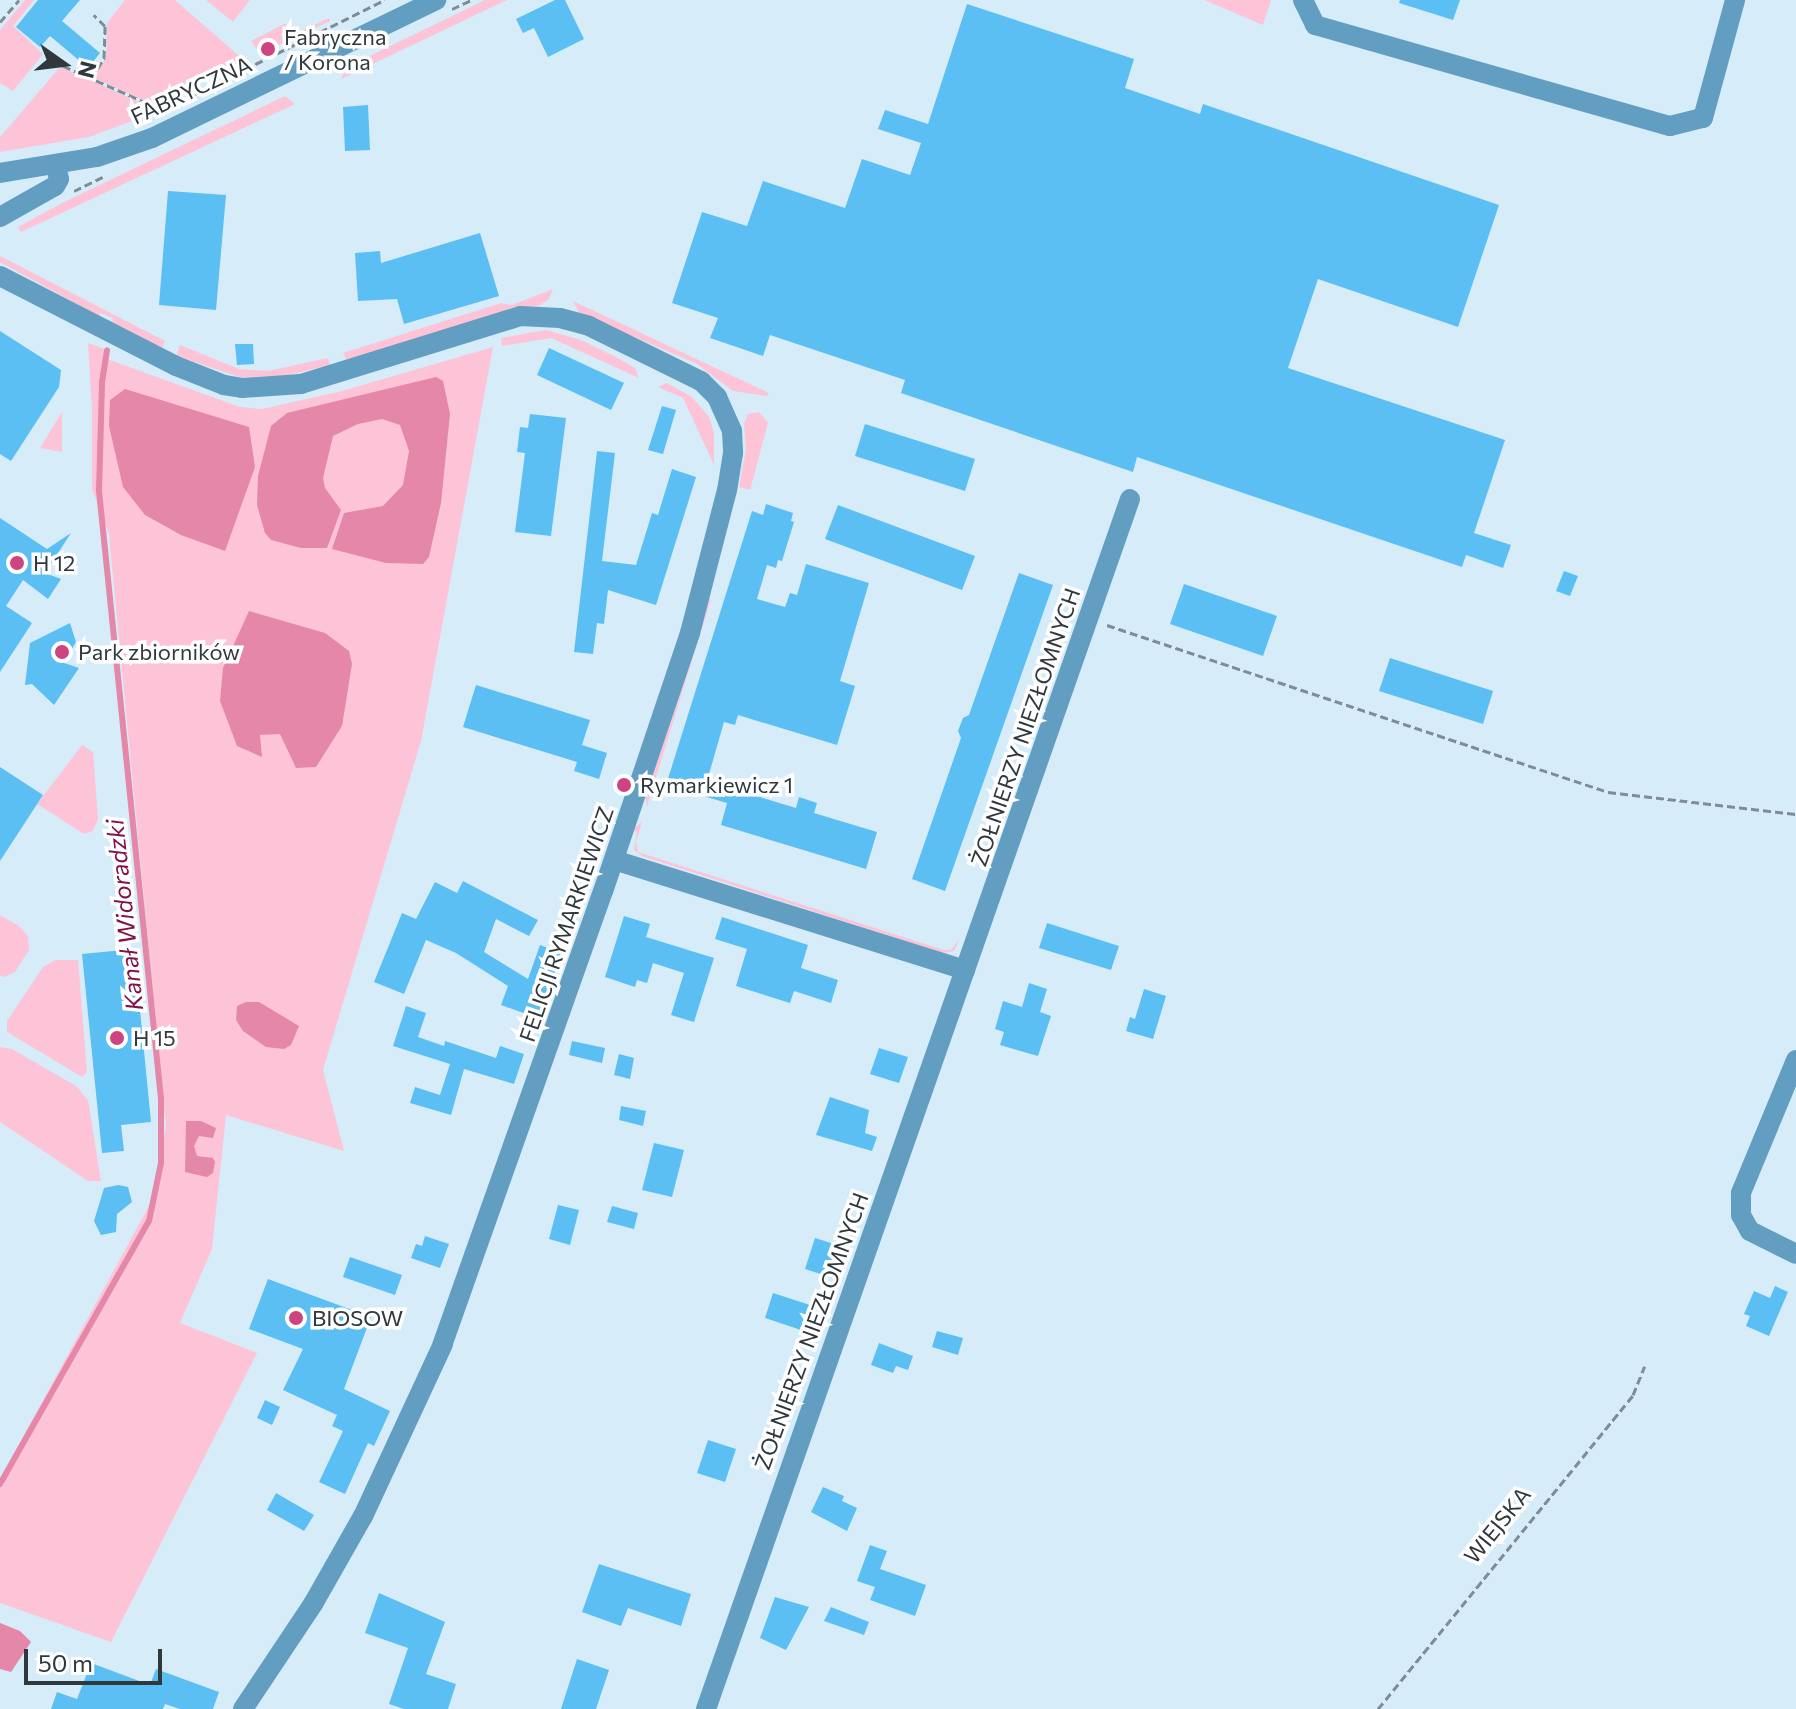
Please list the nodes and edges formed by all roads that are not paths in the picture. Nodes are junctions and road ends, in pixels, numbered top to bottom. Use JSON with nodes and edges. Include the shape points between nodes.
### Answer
{"nodes":[{"id":1,"x":436,"y":0,"type":"edge"},
{"id":2,"x":1303,"y":0,"type":"edge"},
{"id":3,"x":1735,"y":0,"type":"edge"},
{"id":4,"x":56,"y":166,"type":"junction"},
{"id":5,"x":0,"y":173,"type":"edge"},
{"id":6,"x":0,"y":217,"type":"edge"},
{"id":7,"x":0,"y":276,"type":"edge"},
{"id":8,"x":1130,"y":499,"type":"dead end"},
{"id":9,"x":614,"y":860,"type":"junction"},
{"id":10,"x":965,"y":970,"type":"junction"},
{"id":11,"x":1796,"y":1060,"type":"edge"},
{"id":12,"x":1796,"y":1254,"type":"edge"},
{"id":13,"x":249,"y":1707,"type":"edge"},
{"id":14,"x":706,"y":1709,"type":"edge"}],
"edges":[{"from":1,"to":4,"type":"street","name":"FABRYCZNA","via":[[152,138]]},
{"from":2,"to":3,"type":"street","via":[[1315,25],[1670,126],[1703,118]]},
{"from":4,"to":5,"type":"street","name":"FABRYCZNA"},
{"from":4,"to":6,"type":"street","via":[[55,186]]},
{"from":7,"to":9,"type":"street","name":"FELICJI RYMARKIEWICZ","via":[[147,353],[233,387],[264,390],[301,384],[532,315],[589,326],[709,388],[725,409],[732,431],[727,490],[690,633]]},
{"from":8,"to":10,"type":"street","name":"ŻOŁNIERZY NIEZŁOMNYCH"},
{"from":9,"to":10,"type":"street"},
{"from":9,"to":13,"type":"street","name":"FELICJI RYMARKIEWICZ","via":[[466,1281],[408,1424],[363,1516]]},
{"from":10,"to":14,"type":"street","name":"ŻOŁNIERZY NIEZŁOMNYCH"},
{"from":11,"to":12,"type":"street","via":[[1741,1193],[1741,1215],[1750,1231]]}]}
